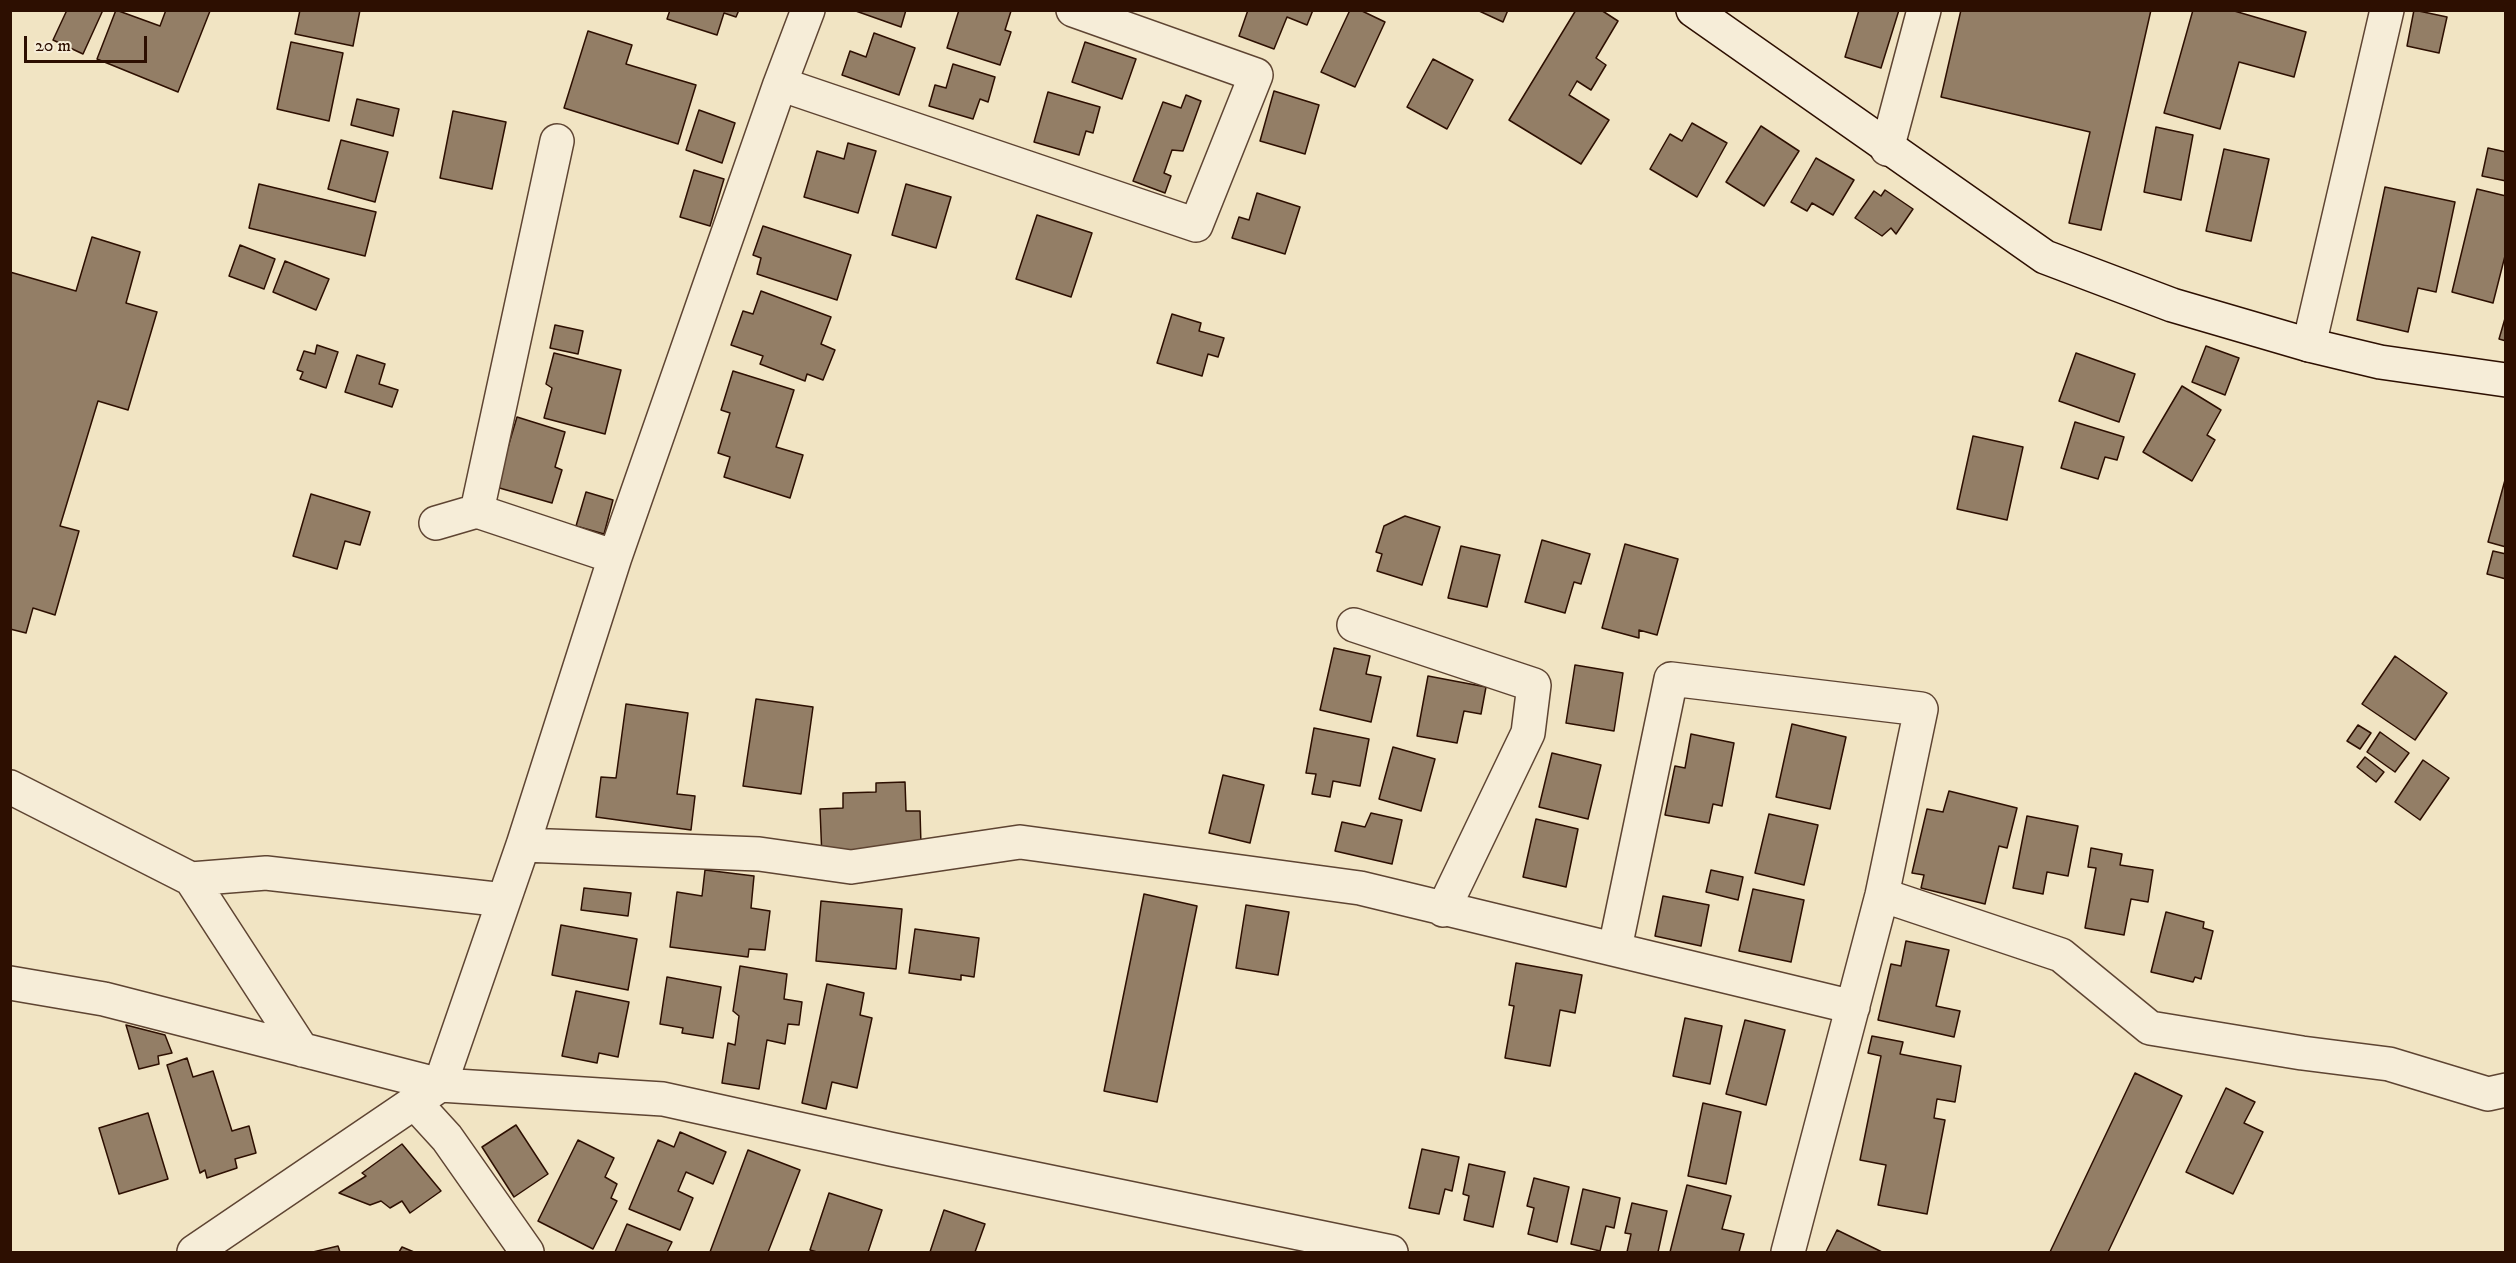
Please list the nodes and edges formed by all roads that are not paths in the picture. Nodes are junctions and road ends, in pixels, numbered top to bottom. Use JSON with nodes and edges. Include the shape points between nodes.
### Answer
{"nodes":[{"id":1,"x":808,"y":10,"type":"edge"},
{"id":2,"x":1073,"y":10,"type":"edge"},
{"id":3,"x":1693,"y":10,"type":"edge"},
{"id":4,"x":1924,"y":10,"type":"edge"},
{"id":5,"x":2387,"y":10,"type":"edge"},
{"id":6,"x":780,"y":84,"type":"junction"},
{"id":7,"x":557,"y":141,"type":"dead end"},
{"id":8,"x":1887,"y":149,"type":"junction"},
{"id":9,"x":2309,"y":345,"type":"junction"},
{"id":10,"x":2505,"y":380,"type":"edge"},
{"id":11,"x":477,"y":511,"type":"junction"},
{"id":12,"x":436,"y":523,"type":"dead end"},
{"id":13,"x":615,"y":557,"type":"junction"},
{"id":14,"x":1354,"y":625,"type":"dead end"},
{"id":15,"x":10,"y":787,"type":"edge"},
{"id":16,"x":523,"y":845,"type":"junction"},
{"id":17,"x":191,"y":879,"type":"junction"},
{"id":18,"x":1882,"y":895,"type":"junction"},
{"id":19,"x":504,"y":900,"type":"junction"},
{"id":20,"x":1443,"y":910,"type":"junction"},
{"id":21,"x":1615,"y":948,"type":"junction"},
{"id":22,"x":10,"y":983,"type":"edge"},
{"id":23,"x":1853,"y":1007,"type":"junction"},
{"id":24,"x":302,"y":1050,"type":"junction"},
{"id":25,"x":2505,"y":1090,"type":"edge"},
{"id":26,"x":428,"y":1094,"type":"junction"},
{"id":27,"x":194,"y":1252,"type":"edge"},
{"id":28,"x":527,"y":1252,"type":"edge"},
{"id":29,"x":1391,"y":1252,"type":"edge"},
{"id":30,"x":1788,"y":1252,"type":"edge"}],
"edges":[{"from":1,"to":6,"type":"street"},
{"from":2,"to":6,"type":"street","via":[[1256,75],[1196,225]]},
{"from":3,"to":8,"type":"street"},
{"from":4,"to":8,"type":"street"},
{"from":5,"to":9,"type":"street"},
{"from":6,"to":13,"type":"street"},
{"from":7,"to":11,"type":"street"},
{"from":8,"to":9,"type":"street","via":[[2045,257],[2172,305]]},
{"from":9,"to":10,"type":"street","via":[[2380,362]]},
{"from":11,"to":12,"type":"street"},
{"from":11,"to":13,"type":"street"},
{"from":13,"to":16,"type":"street"},
{"from":14,"to":20,"type":"street","via":[[1534,685],[1528,733]]},
{"from":15,"to":17,"type":"street"},
{"from":16,"to":19,"type":"street"},
{"from":16,"to":20,"type":"street","via":[[759,854],[851,867],[1020,842],[1360,888]]},
{"from":17,"to":19,"type":"street","via":[[266,873]]},
{"from":17,"to":24,"type":"street"},
{"from":18,"to":21,"type":"street","via":[[1921,710],[1671,679]]},
{"from":18,"to":23,"type":"street"},
{"from":18,"to":25,"type":"street","via":[[2061,955],[2150,1028],[2390,1064],[2488,1094]]},
{"from":19,"to":26,"type":"street"},
{"from":20,"to":21,"type":"street"},
{"from":21,"to":23,"type":"street"},
{"from":22,"to":24,"type":"street","via":[[104,999]]},
{"from":23,"to":30,"type":"street"},
{"from":24,"to":26,"type":"street"},
{"from":26,"to":27,"type":"street"},
{"from":26,"to":28,"type":"street","via":[[447,1138]]},
{"from":26,"to":29,"type":"street","via":[[663,1100]]}]}
